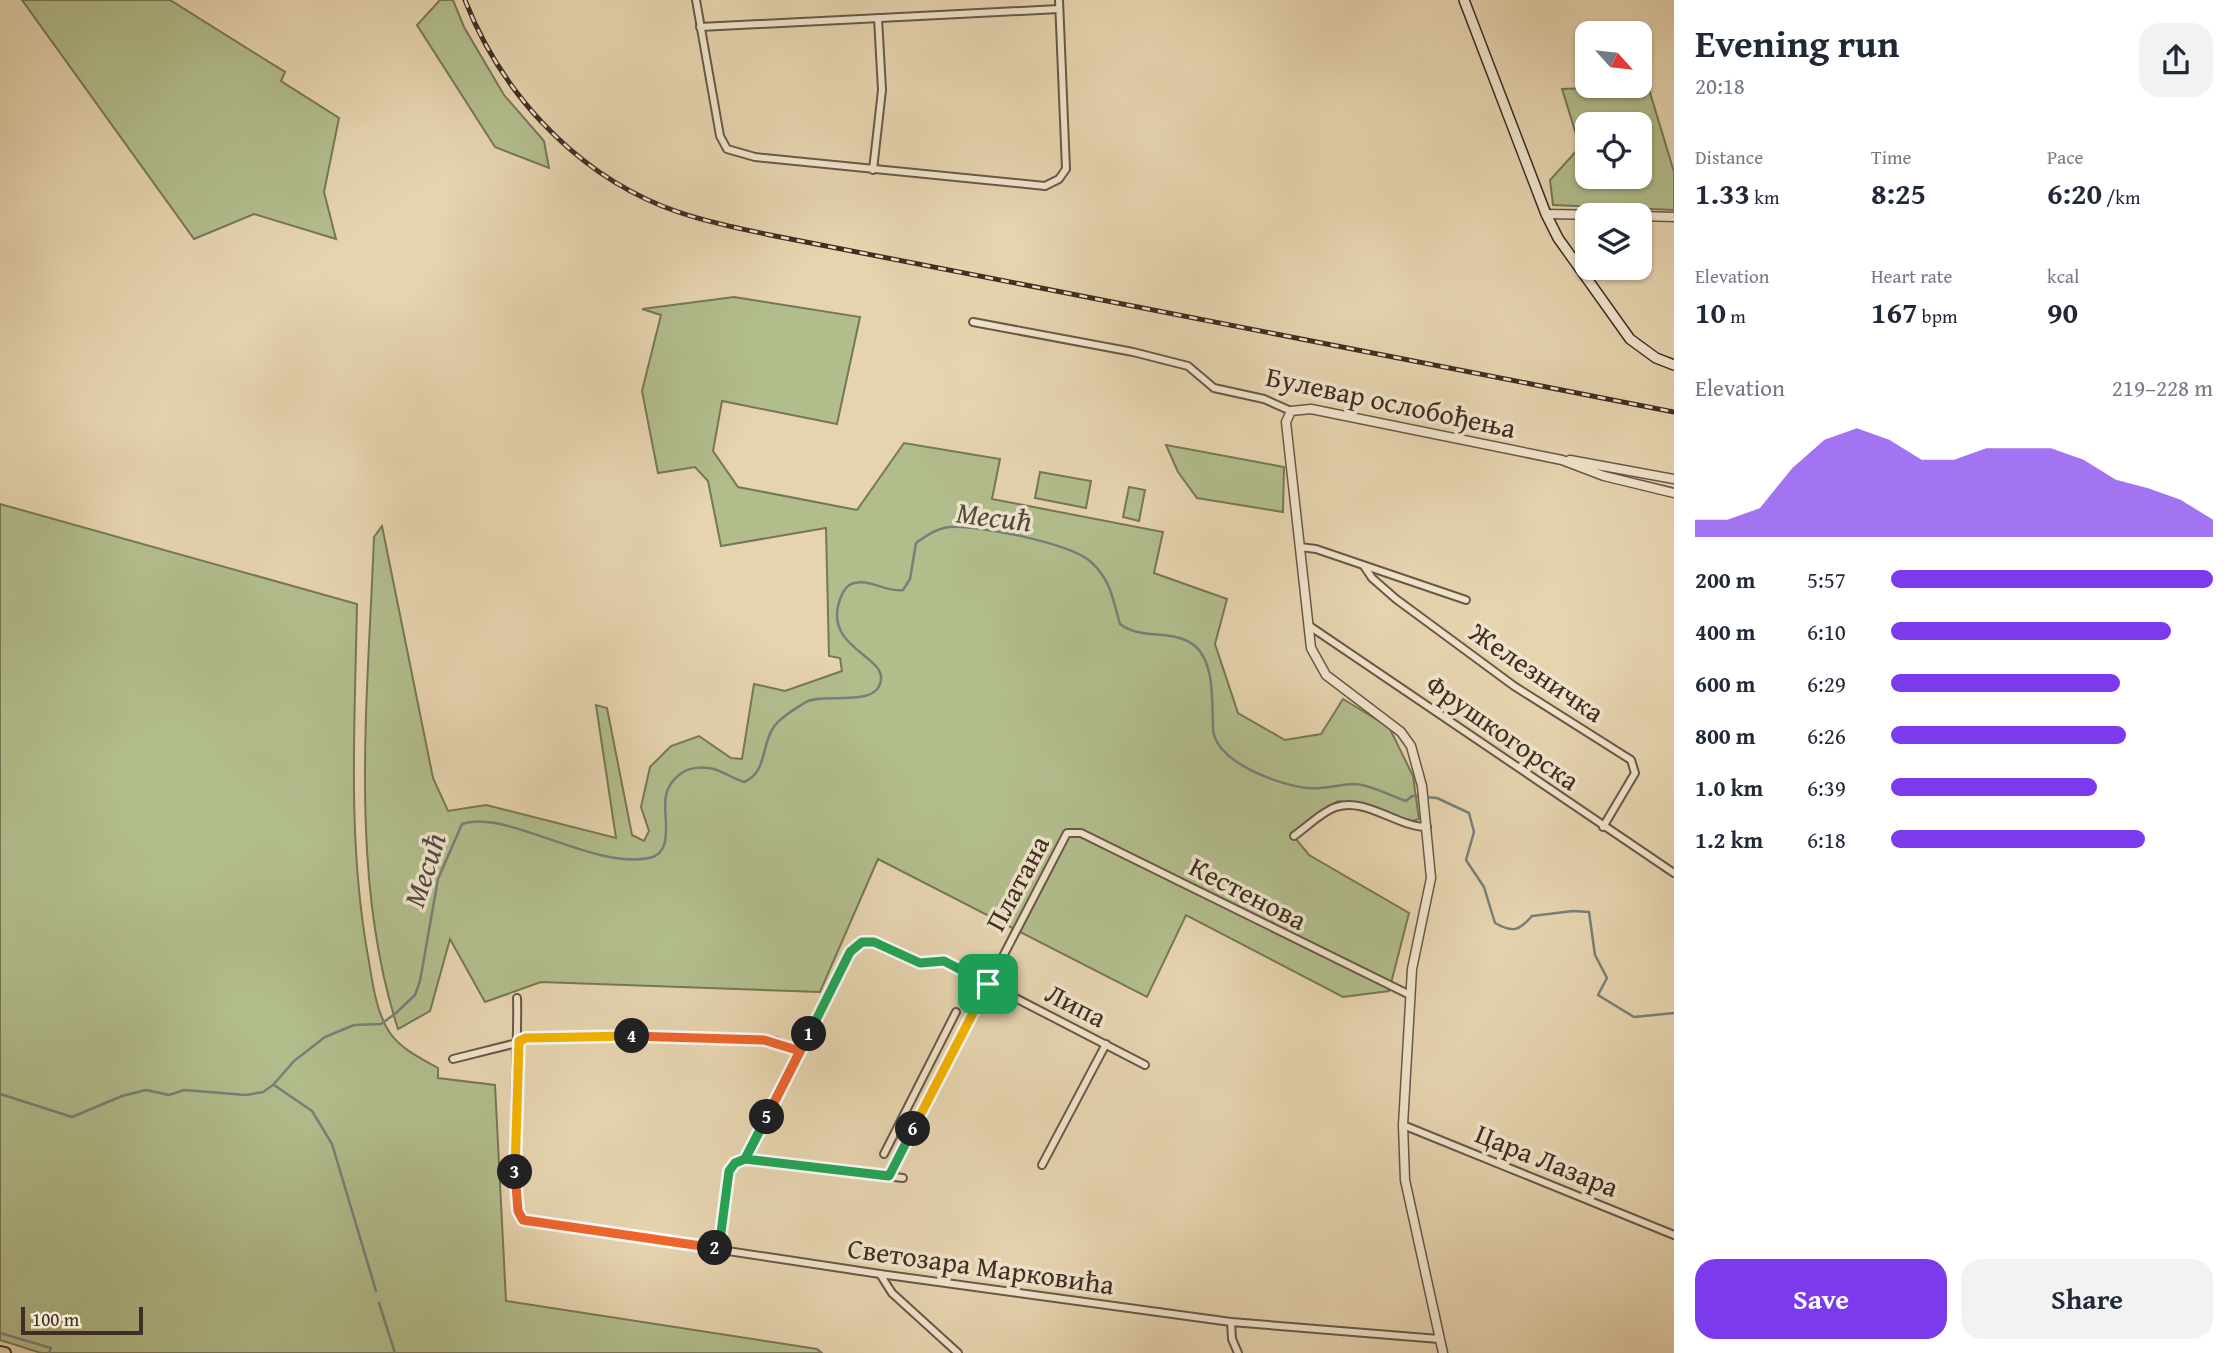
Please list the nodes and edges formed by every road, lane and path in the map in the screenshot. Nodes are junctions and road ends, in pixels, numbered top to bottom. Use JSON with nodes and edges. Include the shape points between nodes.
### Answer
{"nodes":[{"id":1,"x":696,"y":0,"type":"edge"},
{"id":2,"x":1059,"y":0,"type":"edge"},
{"id":3,"x":1464,"y":0,"type":"edge"},
{"id":4,"x":1059,"y":9,"type":"junction"},
{"id":5,"x":878,"y":18,"type":"junction"},
{"id":6,"x":701,"y":27,"type":"junction"},
{"id":7,"x":873,"y":170,"type":"junction"},
{"id":8,"x":1546,"y":214,"type":"junction"},
{"id":9,"x":1575,"y":214,"type":"edge"},
{"id":10,"x":1652,"y":216,"type":"edge"},
{"id":11,"x":1674,"y":217,"type":"edge"},
{"id":12,"x":972,"y":322,"type":"dead end"},
{"id":13,"x":1674,"y":365,"type":"edge"},
{"id":14,"x":1291,"y":411,"type":"junction"},
{"id":15,"x":1562,"y":460,"type":"junction"},
{"id":16,"x":1616,"y":467,"type":"junction"},
{"id":17,"x":1591,"y":471,"type":"junction"},
{"id":18,"x":1674,"y":479,"type":"edge"},
{"id":19,"x":1621,"y":480,"type":"junction"},
{"id":20,"x":1674,"y":493,"type":"edge"},
{"id":21,"x":1300,"y":547,"type":"junction"},
{"id":22,"x":1364,"y":566,"type":"junction"},
{"id":23,"x":1466,"y":600,"type":"dead end"},
{"id":24,"x":1308,"y":625,"type":"junction"},
{"id":25,"x":1427,"y":827,"type":"junction"},
{"id":26,"x":1603,"y":827,"type":"junction"},
{"id":27,"x":1067,"y":833,"type":"joint"},
{"id":28,"x":1294,"y":836,"type":"dead end"},
{"id":29,"x":1674,"y":873,"type":"edge"},
{"id":30,"x":988,"y":984,"type":"junction"},
{"id":31,"x":1410,"y":995,"type":"junction"},
{"id":32,"x":517,"y":999,"type":"dead end"},
{"id":33,"x":956,"y":1012,"type":"dead end"},
{"id":34,"x":519,"y":1041,"type":"junction"},
{"id":35,"x":1106,"y":1044,"type":"junction"},
{"id":36,"x":800,"y":1051,"type":"junction"},
{"id":37,"x":453,"y":1059,"type":"dead end"},
{"id":38,"x":1145,"y":1065,"type":"dead end"},
{"id":39,"x":907,"y":1108,"type":"junction"},
{"id":40,"x":920,"y":1115,"type":"junction"},
{"id":41,"x":1403,"y":1125,"type":"junction"},
{"id":42,"x":884,"y":1154,"type":"dead end"},
{"id":43,"x":745,"y":1159,"type":"junction"},
{"id":44,"x":1042,"y":1165,"type":"dead end"},
{"id":45,"x":889,"y":1176,"type":"junction"},
{"id":46,"x":903,"y":1178,"type":"dead end"},
{"id":47,"x":1674,"y":1235,"type":"edge"},
{"id":48,"x":719,"y":1248,"type":"junction"},
{"id":49,"x":880,"y":1274,"type":"junction"},
{"id":50,"x":1231,"y":1322,"type":"junction"},
{"id":51,"x":1439,"y":1339,"type":"junction"},
{"id":52,"x":958,"y":1353,"type":"edge"},
{"id":53,"x":1237,"y":1353,"type":"edge"},
{"id":54,"x":1443,"y":1353,"type":"edge"}],
"edges":[{"from":1,"to":6,"type":"street"},
{"from":2,"to":4,"type":"street"},
{"from":3,"to":8,"type":"main road"},
{"from":4,"to":5,"type":"street"},
{"from":4,"to":7,"type":"street","via":[[1066,169],[1059,179],[1045,186]]},
{"from":5,"to":6,"type":"street"},
{"from":5,"to":7,"type":"street","via":[[882,90]]},
{"from":6,"to":7,"type":"street","via":[[720,136],[727,149],[739,155]]},
{"from":8,"to":9,"type":"street"},
{"from":8,"to":13,"type":"main road","via":[[1630,340]]},
{"from":10,"to":11,"type":"street"},
{"from":12,"to":14,"type":"street","name":"Булевар ослобођења","via":[[1188,366],[1214,388],[1264,399]]},
{"from":14,"to":15,"type":"street","name":"Булевар ослобођења","via":[[1311,409]]},
{"from":14,"to":21,"type":"street","via":[[1285,428]]},
{"from":15,"to":16,"type":"street","name":"Булевар ослобођења"},
{"from":15,"to":17,"type":"street","name":"Булевар ослобођења"},
{"from":16,"to":17,"type":"street","name":"Булевар ослобођења"},
{"from":16,"to":18,"type":"street","name":"Булевар ослобођења"},
{"from":16,"to":19,"type":"street"},
{"from":17,"to":19,"type":"street","name":"Булевар ослобођења"},
{"from":19,"to":20,"type":"street","name":"Булевар ослобођења"},
{"from":21,"to":22,"type":"street"},
{"from":21,"to":24,"type":"street"},
{"from":22,"to":23,"type":"street"},
{"from":22,"to":26,"type":"street","name":"Железничка","via":[[1396,599],[1514,685],[1631,760],[1635,773]]},
{"from":24,"to":25,"type":"street","via":[[1311,648],[1326,675],[1401,732],[1411,746]]},
{"from":24,"to":26,"type":"street","name":"Фрушкогорска"},
{"from":25,"to":28,"type":"street","via":[[1405,825],[1348,806],[1336,807]]},
{"from":25,"to":31,"type":"street","via":[[1431,878]]},
{"from":26,"to":29,"type":"street","name":"Фрушкогорска"},
{"from":27,"to":30,"type":"street","name":"Платана"},
{"from":27,"to":31,"type":"street","name":"Кестенова","via":[[1081,833]]},
{"from":30,"to":35,"type":"street","name":"Липа"},
{"from":30,"to":36,"type":"street","name":"Липа","via":[[940,960],[920,963],[874,942],[858,944]]},
{"from":30,"to":40,"type":"street","name":"Платана"},
{"from":31,"to":41,"type":"street"},
{"from":32,"to":34,"type":"street"},
{"from":33,"to":39,"type":"street"},
{"from":34,"to":36,"type":"street","via":[[720,1037],[776,1041]]},
{"from":34,"to":37,"type":"street"},
{"from":34,"to":48,"type":"street","name":"Светозара Марковића","via":[[514,1154],[520,1217]]},
{"from":35,"to":38,"type":"street","name":"Липа"},
{"from":35,"to":44,"type":"street"},
{"from":36,"to":43,"type":"street"},
{"from":39,"to":40,"type":"street"},
{"from":39,"to":42,"type":"street"},
{"from":40,"to":45,"type":"street","name":"Платана"},
{"from":41,"to":47,"type":"street","name":"Цара Лазара"},
{"from":41,"to":51,"type":"street","via":[[1405,1180]]},
{"from":43,"to":45,"type":"street"},
{"from":43,"to":48,"type":"street","via":[[731,1167],[726,1179]]},
{"from":45,"to":46,"type":"street"},
{"from":48,"to":49,"type":"street","name":"Светозара Марковића"},
{"from":49,"to":50,"type":"street","name":"Светозара Марковића"},
{"from":49,"to":52,"type":"street","via":[[892,1293]]},
{"from":50,"to":51,"type":"street","name":"Светозара Марковића"},
{"from":50,"to":53,"type":"street"},
{"from":51,"to":54,"type":"street"}]}
